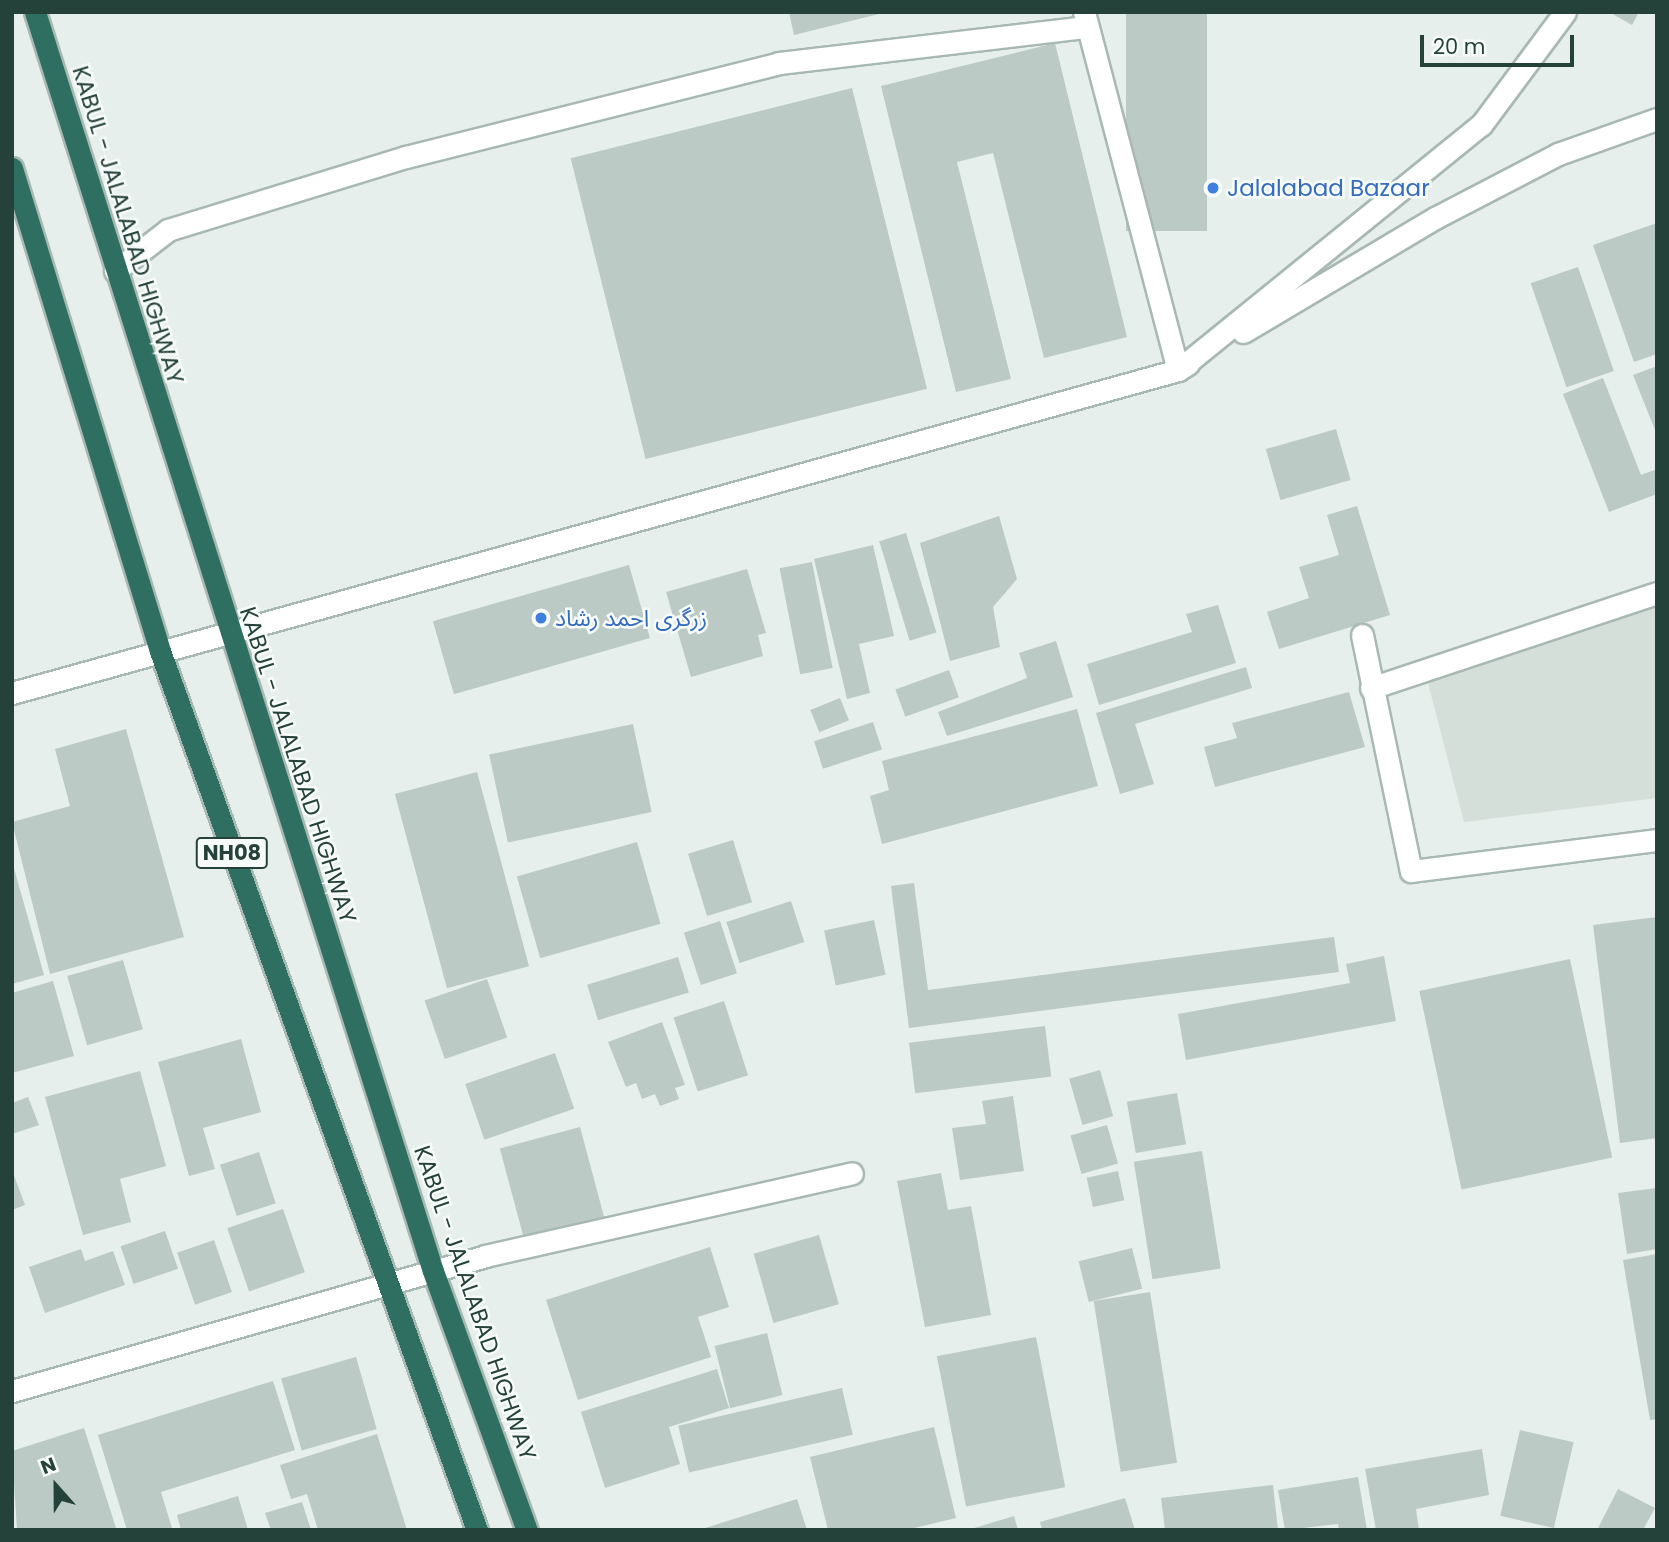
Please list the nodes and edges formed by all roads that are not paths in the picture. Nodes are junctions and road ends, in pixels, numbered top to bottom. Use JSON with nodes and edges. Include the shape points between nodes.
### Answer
{"nodes":[{"id":1,"x":35,"y":12,"type":"edge"},
{"id":2,"x":1565,"y":12,"type":"edge"},
{"id":3,"x":1085,"y":20,"type":"edge"},
{"id":4,"x":1657,"y":119,"type":"edge"},
{"id":5,"x":12,"y":168,"type":"edge"},
{"id":6,"x":115,"y":271,"type":"junction"},
{"id":7,"x":1178,"y":370,"type":"junction"},
{"id":8,"x":1657,"y":593,"type":"edge"},
{"id":9,"x":228,"y":633,"type":"junction"},
{"id":10,"x":1362,"y":635,"type":"dead end"},
{"id":11,"x":160,"y":652,"type":"junction"},
{"id":12,"x":1371,"y":688,"type":"junction"},
{"id":13,"x":12,"y":693,"type":"edge"},
{"id":14,"x":1657,"y":840,"type":"edge"},
{"id":15,"x":852,"y":1172,"type":"dead end"},
{"id":16,"x":433,"y":1271,"type":"junction"},
{"id":17,"x":386,"y":1284,"type":"junction"},
{"id":18,"x":12,"y":1391,"type":"edge"},
{"id":19,"x":477,"y":1530,"type":"edge"},
{"id":20,"x":527,"y":1530,"type":"edge"}],
"edges":[{"from":1,"to":6,"type":"highway","name":"KABUL - JALALABAD HIGHWAY","number":"NH08"},
{"from":2,"to":7,"type":"street","via":[[1481,125]]},
{"from":3,"to":6,"type":"street","via":[[739,73],[406,157],[168,230]]},
{"from":3,"to":7,"type":"street"},
{"from":4,"to":7,"type":"street","via":[[1558,154],[1435,218]]},
{"from":5,"to":11,"type":"highway","number":"NH08"},
{"from":6,"to":9,"type":"highway","name":"KABUL - JALALABAD HIGHWAY","number":"NH08"},
{"from":7,"to":9,"type":"street"},
{"from":8,"to":12,"type":"street"},
{"from":9,"to":11,"type":"street"},
{"from":9,"to":16,"type":"highway","name":"KABUL - JALALABAD HIGHWAY","number":"NH08"},
{"from":10,"to":12,"type":"street"},
{"from":11,"to":13,"type":"street"},
{"from":11,"to":17,"type":"highway","number":"NH08"},
{"from":12,"to":14,"type":"street","via":[[1411,871]]},
{"from":15,"to":16,"type":"street"},
{"from":16,"to":17,"type":"street"},
{"from":16,"to":20,"type":"highway","name":"KABUL - JALALABAD HIGHWAY","number":"NH08"},
{"from":17,"to":18,"type":"street"},
{"from":17,"to":19,"type":"highway","number":"NH08"}]}
